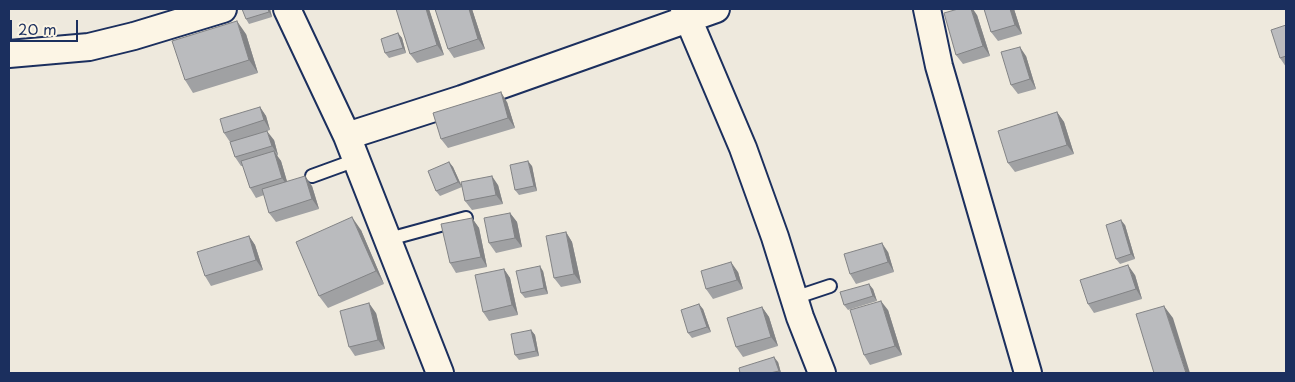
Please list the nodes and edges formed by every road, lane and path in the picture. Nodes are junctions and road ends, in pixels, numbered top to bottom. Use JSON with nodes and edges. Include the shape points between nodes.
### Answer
{"nodes":[{"id":1,"x":222,"y":9,"type":"edge"},
{"id":2,"x":287,"y":9,"type":"edge"},
{"id":3,"x":716,"y":9,"type":"edge"},
{"id":4,"x":927,"y":9,"type":"edge"},
{"id":5,"x":685,"y":14,"type":"edge"},
{"id":6,"x":9,"y":54,"type":"edge"},
{"id":7,"x":347,"y":136,"type":"junction"},
{"id":8,"x":356,"y":160,"type":"junction"},
{"id":9,"x":312,"y":176,"type":"dead end"},
{"id":10,"x":466,"y":218,"type":"edge"},
{"id":11,"x":389,"y":239,"type":"junction"},
{"id":12,"x":830,"y":286,"type":"dead end"},
{"id":13,"x":794,"y":298,"type":"junction"},
{"id":14,"x":440,"y":373,"type":"edge"},
{"id":15,"x":822,"y":373,"type":"edge"},
{"id":16,"x":1028,"y":373,"type":"edge"}],
"edges":[{"from":1,"to":6,"type":"street","via":[[89,47]]},
{"from":2,"to":7,"type":"street"},
{"from":3,"to":5,"type":"street"},
{"from":4,"to":16,"type":"street","via":[[939,66]]},
{"from":5,"to":7,"type":"street","via":[[462,99]]},
{"from":5,"to":13,"type":"street","via":[[743,148]]},
{"from":7,"to":8,"type":"street"},
{"from":8,"to":9,"type":"lane"},
{"from":8,"to":11,"type":"street"},
{"from":10,"to":11,"type":"lane"},
{"from":11,"to":14,"type":"street"},
{"from":12,"to":13,"type":"lane"},
{"from":13,"to":15,"type":"street"}]}
